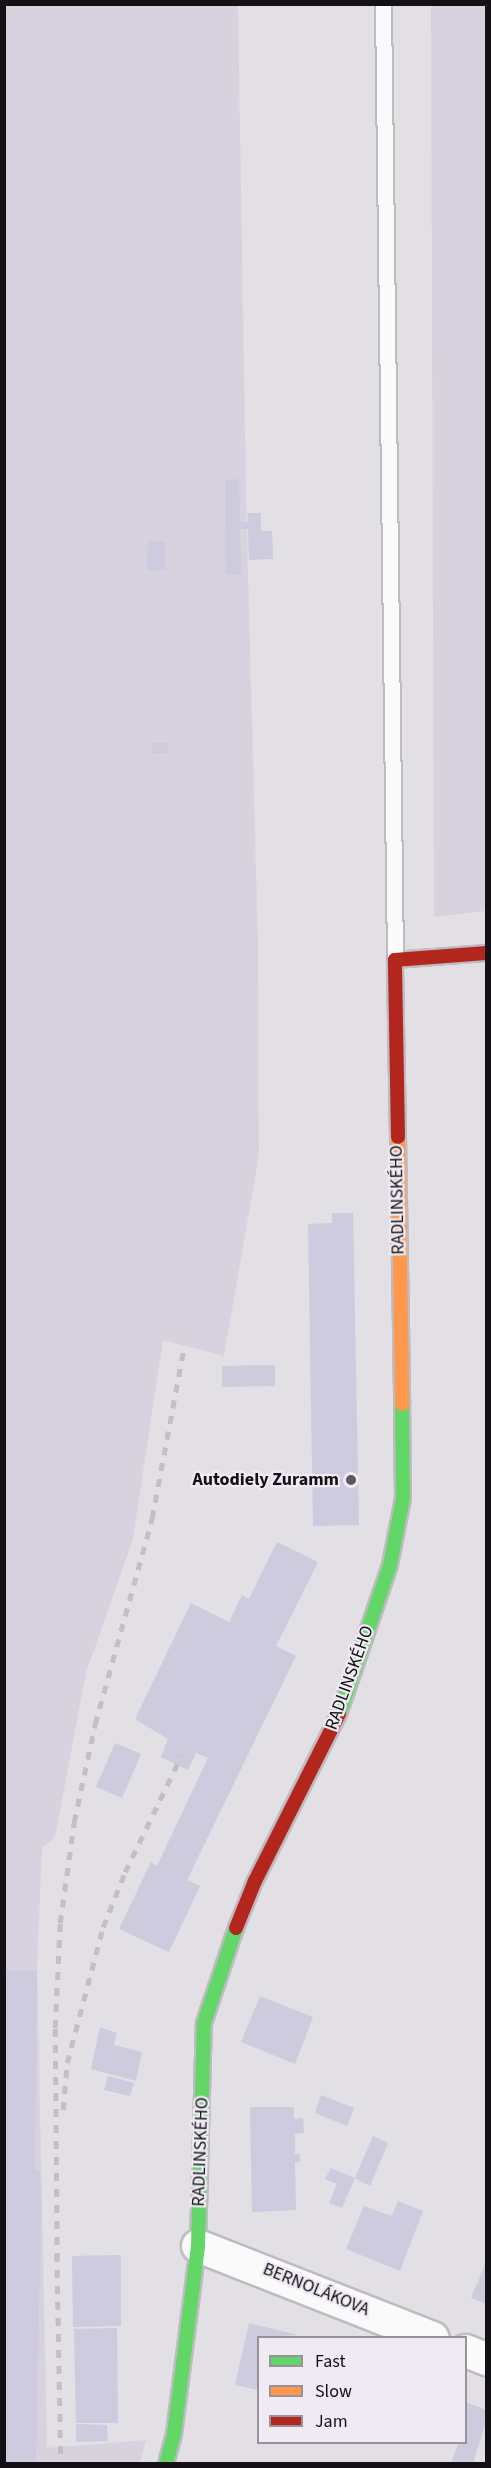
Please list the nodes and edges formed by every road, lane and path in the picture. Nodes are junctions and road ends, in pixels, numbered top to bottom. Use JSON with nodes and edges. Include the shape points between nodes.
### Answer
{"nodes":[{"id":1,"x":383,"y":4,"type":"edge"},
{"id":2,"x":486,"y":953,"type":"edge"},
{"id":3,"x":395,"y":960,"type":"junction"},
{"id":4,"x":198,"y":2246,"type":"junction"},
{"id":5,"x":430,"y":2336,"type":"edge"},
{"id":6,"x":467,"y":2352,"type":"edge"},
{"id":7,"x":486,"y":2359,"type":"edge"},
{"id":8,"x":166,"y":2463,"type":"edge"}],
"edges":[{"from":1,"to":3,"type":"lane"},
{"from":2,"to":3,"type":"street"},
{"from":3,"to":4,"type":"street","name":"RADLINSKÉHO","via":[[403,1498],[390,1565],[338,1718],[255,1881],[224,1956],[204,2023]]},
{"from":4,"to":5,"type":"street","name":"BERNOLÁKOVA"},
{"from":4,"to":8,"type":"street","name":"RADLINSKÉHO","via":[[174,2434]]},
{"from":6,"to":7,"type":"street"}]}
